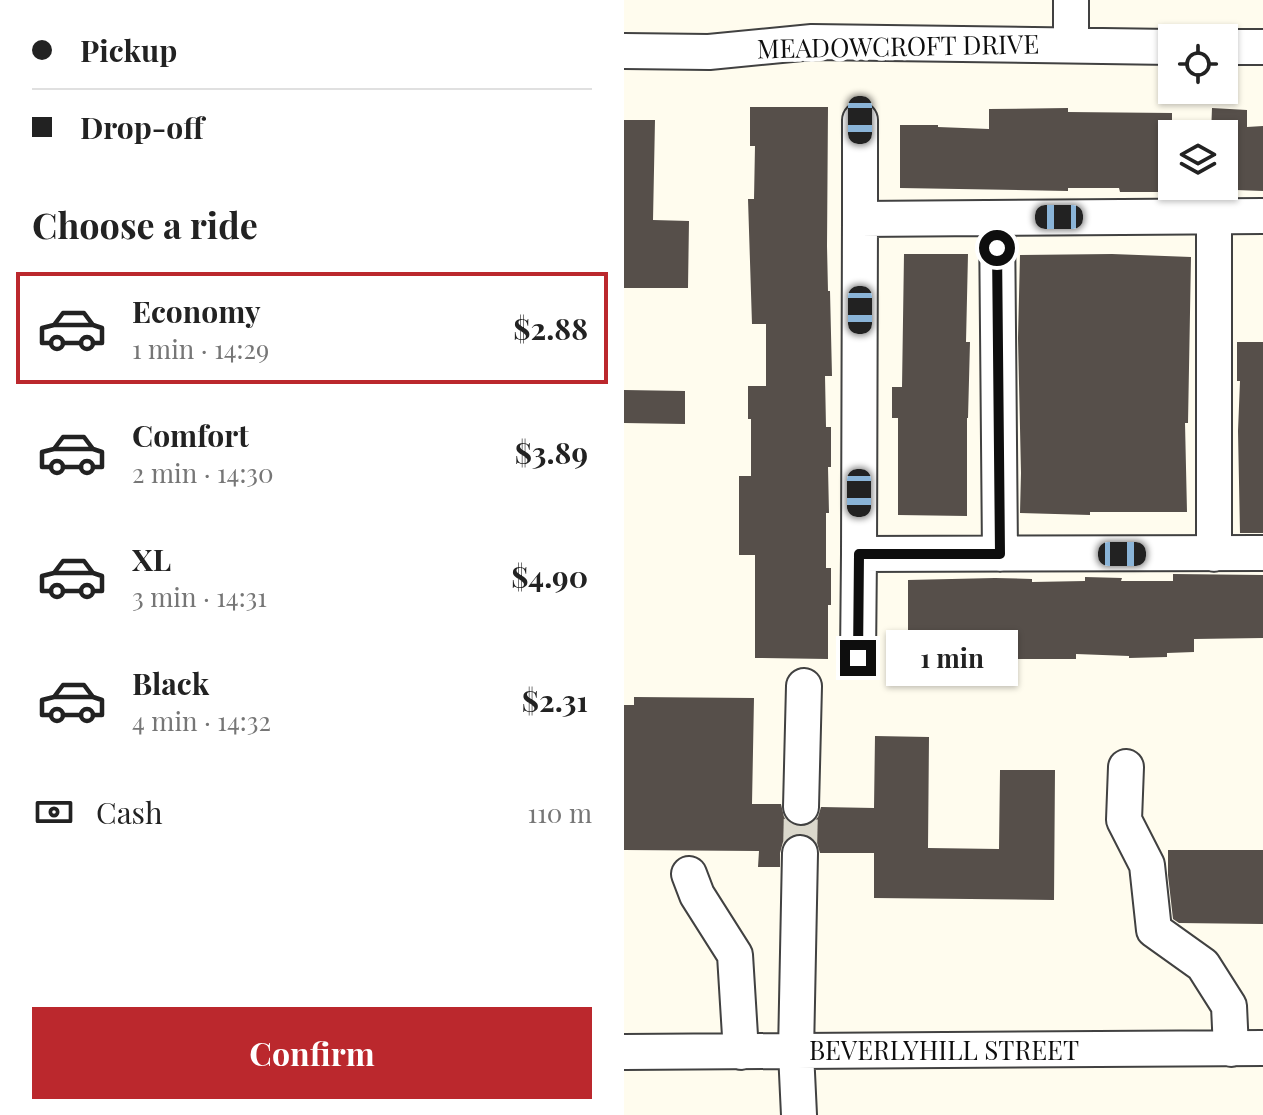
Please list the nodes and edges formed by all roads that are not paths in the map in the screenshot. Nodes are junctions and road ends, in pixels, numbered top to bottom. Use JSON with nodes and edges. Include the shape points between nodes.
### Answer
{"nodes":[{"id":1,"x":1071,"y":0,"type":"edge"},
{"id":2,"x":1071,"y":45,"type":"junction"},
{"id":3,"x":1158,"y":47,"type":"edge"},
{"id":4,"x":1238,"y":47,"type":"edge"},
{"id":5,"x":1263,"y":47,"type":"edge"},
{"id":6,"x":624,"y":51,"type":"edge"},
{"id":7,"x":860,"y":120,"type":"dead end"},
{"id":8,"x":1214,"y":216,"type":"junction"},
{"id":9,"x":1263,"y":216,"type":"edge"},
{"id":10,"x":997,"y":218,"type":"junction"},
{"id":11,"x":860,"y":219,"type":"junction"},
{"id":12,"x":1263,"y":553,"type":"edge"},
{"id":13,"x":859,"y":554,"type":"junction"},
{"id":14,"x":1000,"y":554,"type":"junction"},
{"id":15,"x":1214,"y":554,"type":"junction"},
{"id":16,"x":858,"y":658,"type":"dead end"},
{"id":17,"x":804,"y":686,"type":"dead end"},
{"id":18,"x":1126,"y":767,"type":"dead end"},
{"id":19,"x":801,"y":807,"type":"tunnel mouth"},
{"id":20,"x":800,"y":853,"type":"tunnel mouth"},
{"id":21,"x":689,"y":874,"type":"dead end"},
{"id":22,"x":1247,"y":1048,"type":"edge"},
{"id":23,"x":624,"y":1052,"type":"edge"},
{"id":24,"x":741,"y":1052,"type":"junction"},
{"id":25,"x":796,"y":1052,"type":"junction"},
{"id":26,"x":799,"y":1115,"type":"edge"}],
"edges":[{"from":1,"to":2,"type":"street"},
{"from":2,"to":3,"type":"street","name":"MEADOWCROFT DRIVE"},
{"from":2,"to":6,"type":"street","name":"MEADOWCROFT DRIVE","via":[[812,42],[709,52]]},
{"from":4,"to":5,"type":"street"},
{"from":7,"to":11,"type":"street"},
{"from":8,"to":9,"type":"street"},
{"from":8,"to":10,"type":"street"},
{"from":8,"to":15,"type":"street"},
{"from":10,"to":11,"type":"street"},
{"from":10,"to":14,"type":"street"},
{"from":11,"to":13,"type":"street"},
{"from":12,"to":15,"type":"street"},
{"from":13,"to":14,"type":"street"},
{"from":13,"to":16,"type":"street"},
{"from":14,"to":15,"type":"street"},
{"from":17,"to":19,"type":"street"},
{"from":18,"to":22,"type":"street","via":[[1124,820],[1147,865],[1154,930],[1203,965]]},
{"from":20,"to":25,"type":"street"},
{"from":21,"to":24,"type":"street","via":[[735,955]]},
{"from":22,"to":25,"type":"street","name":"BEVERLYHILL STREET"},
{"from":23,"to":24,"type":"street","name":"BEVERLYHILL STREET"},
{"from":24,"to":25,"type":"street","name":"BEVERLYHILL STREET"},
{"from":25,"to":26,"type":"street"}]}
